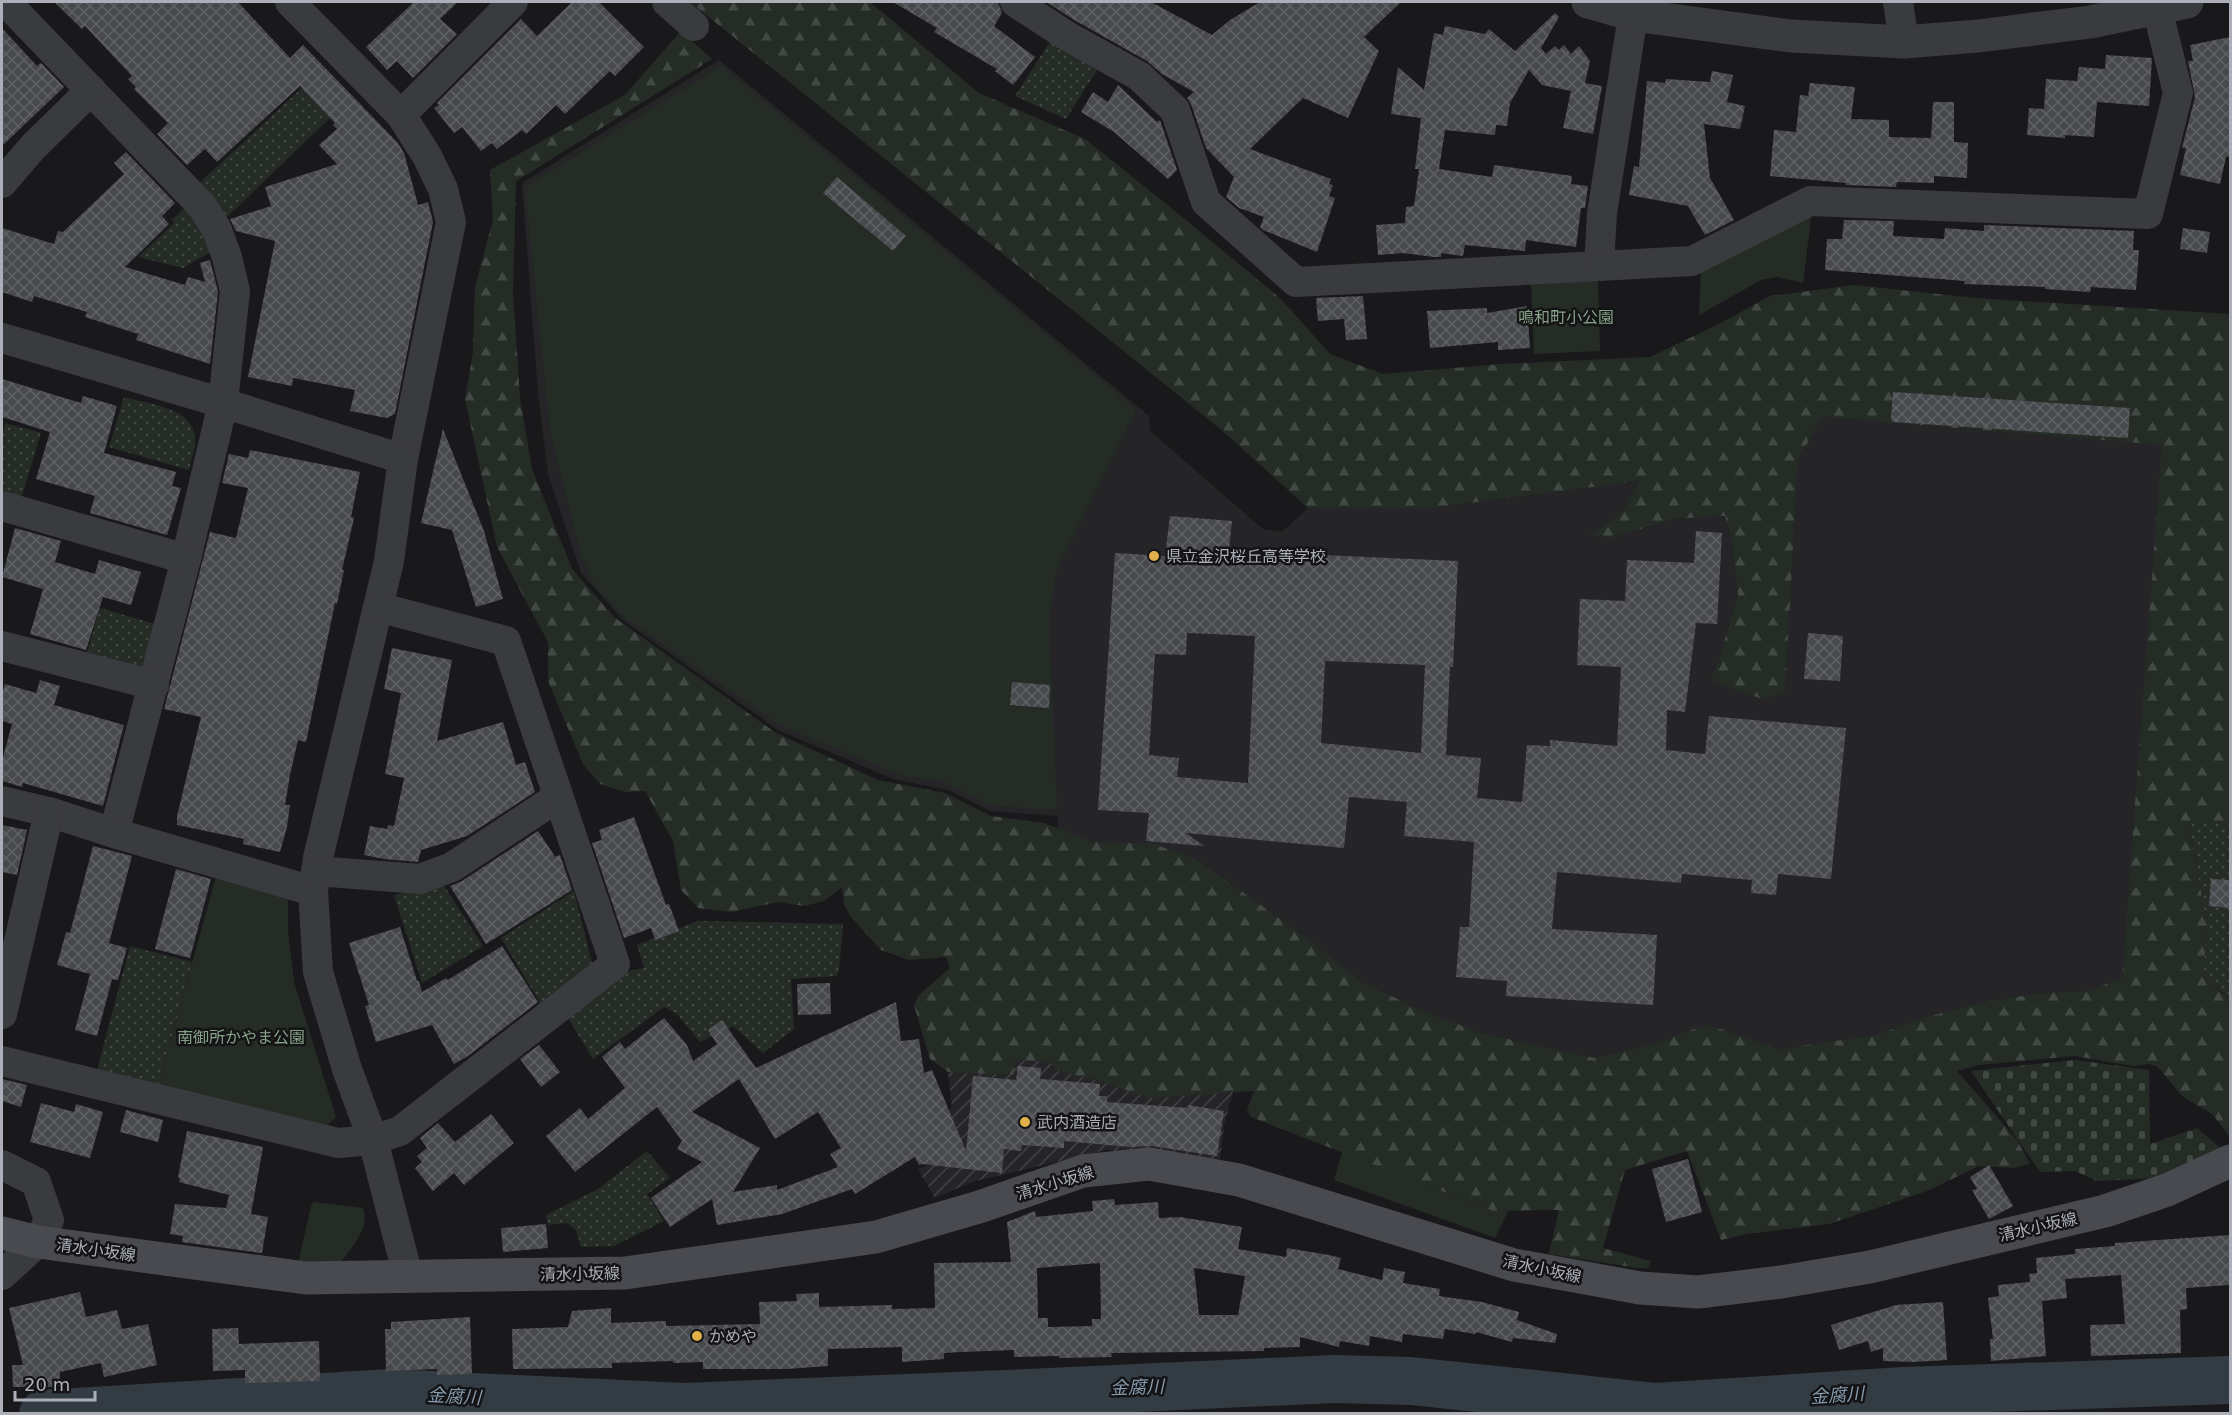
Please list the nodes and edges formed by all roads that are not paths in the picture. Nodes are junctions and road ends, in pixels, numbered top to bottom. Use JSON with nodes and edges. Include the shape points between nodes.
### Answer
{"nodes":[{"id":1,"x":6,"y":2,"type":"edge"},
{"id":2,"x":290,"y":2,"type":"edge"},
{"id":3,"x":513,"y":2,"type":"edge"},
{"id":4,"x":667,"y":2,"type":"edge"},
{"id":5,"x":1015,"y":2,"type":"edge"},
{"id":6,"x":1588,"y":2,"type":"edge"},
{"id":7,"x":1899,"y":2,"type":"edge"},
{"id":8,"x":2172,"y":5,"type":"edge"},
{"id":9,"x":1633,"y":15,"type":"junction"},
{"id":10,"x":694,"y":26,"type":"dead end"},
{"id":11,"x":1904,"y":42,"type":"junction"},
{"id":12,"x":92,"y":90,"type":"junction"},
{"id":13,"x":401,"y":115,"type":"junction"},
{"id":14,"x":2,"y":183,"type":"edge"},
{"id":15,"x":1599,"y":266,"type":"junction"},
{"id":16,"x":2,"y":338,"type":"edge"},
{"id":17,"x":223,"y":403,"type":"junction"},
{"id":18,"x":403,"y":459,"type":"junction"},
{"id":19,"x":2,"y":506,"type":"edge"},
{"id":20,"x":186,"y":559,"type":"junction"},
{"id":21,"x":378,"y":607,"type":"junction"},
{"id":22,"x":2,"y":646,"type":"edge"},
{"id":23,"x":154,"y":686,"type":"junction"},
{"id":24,"x":558,"y":797,"type":"junction"},
{"id":25,"x":2,"y":801,"type":"edge"},
{"id":26,"x":49,"y":812,"type":"junction"},
{"id":27,"x":114,"y":833,"type":"junction"},
{"id":28,"x":315,"y":881,"type":"junction"},
{"id":29,"x":7,"y":962,"type":"edge"},
{"id":30,"x":2,"y":1014,"type":"edge"},
{"id":31,"x":2,"y":1061,"type":"edge"},
{"id":32,"x":373,"y":1140,"type":"junction"},
{"id":33,"x":2230,"y":1161,"type":"edge"},
{"id":34,"x":2,"y":1165,"type":"edge"},
{"id":35,"x":2,"y":1233,"type":"edge"},
{"id":36,"x":38,"y":1242,"type":"junction"},
{"id":37,"x":2,"y":1275,"type":"edge"},
{"id":38,"x":408,"y":1276,"type":"junction"}],
"edges":[{"from":1,"to":12,"type":"street"},
{"from":2,"to":13,"type":"street"},
{"from":3,"to":13,"type":"street"},
{"from":4,"to":10,"type":"street"},
{"from":5,"to":15,"type":"street","via":[[1139,76],[1175,110],[1206,202],[1296,282]]},
{"from":6,"to":9,"type":"street"},
{"from":7,"to":11,"type":"street"},
{"from":8,"to":11,"type":"street","via":[[2090,22]]},
{"from":8,"to":15,"type":"street","via":[[2178,93],[2148,214],[1810,201],[1692,261]]},
{"from":9,"to":11,"type":"street","via":[[1791,36]]},
{"from":9,"to":15,"type":"street","via":[[1602,213]]},
{"from":12,"to":14,"type":"street"},
{"from":12,"to":17,"type":"street","via":[[202,206],[217,230],[235,291]]},
{"from":13,"to":18,"type":"street","via":[[443,189],[451,222]]},
{"from":16,"to":17,"type":"street"},
{"from":17,"to":18,"type":"street"},
{"from":17,"to":20,"type":"street"},
{"from":18,"to":21,"type":"street","via":[[389,561]]},
{"from":19,"to":20,"type":"street"},
{"from":20,"to":23,"type":"street"},
{"from":21,"to":24,"type":"street","via":[[506,641]]},
{"from":21,"to":28,"type":"street"},
{"from":22,"to":23,"type":"street"},
{"from":23,"to":27,"type":"street"},
{"from":24,"to":28,"type":"street","via":[[452,867],[420,879]]},
{"from":24,"to":32,"type":"street","via":[[615,964],[400,1131]]},
{"from":25,"to":26,"type":"street"},
{"from":26,"to":27,"type":"street"},
{"from":26,"to":29,"type":"street"},
{"from":27,"to":28,"type":"street"},
{"from":28,"to":32,"type":"street","via":[[318,972]]},
{"from":29,"to":30,"type":"street"},
{"from":31,"to":32,"type":"street","via":[[338,1143]]},
{"from":32,"to":38,"type":"street"},
{"from":33,"to":38,"type":"main road","name":"清水小坂線","via":[[2167,1190],[2105,1211],[1870,1267],[1698,1292],[1640,1288],[1514,1265],[1239,1180],[1149,1164],[1083,1171],[876,1237],[625,1273]]},
{"from":34,"to":36,"type":"street","via":[[36,1182],[49,1220]]},
{"from":35,"to":36,"type":"main road","name":"清水小坂線"},
{"from":36,"to":37,"type":"street"},
{"from":36,"to":38,"type":"main road","name":"清水小坂線","via":[[306,1278]]}]}
